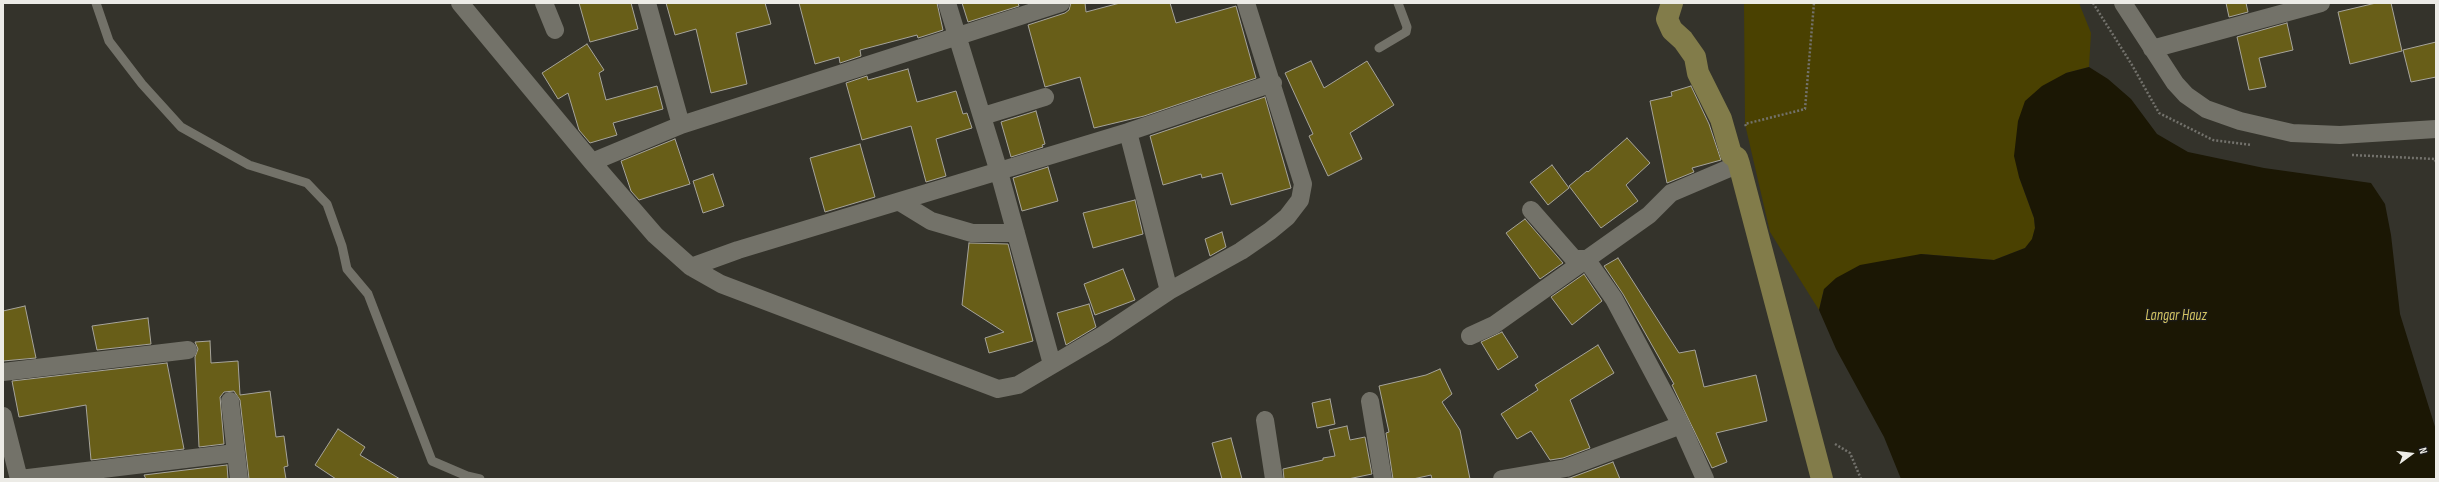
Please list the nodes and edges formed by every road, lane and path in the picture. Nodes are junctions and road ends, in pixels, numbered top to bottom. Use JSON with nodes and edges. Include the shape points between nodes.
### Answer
{"nodes":[{"id":1,"x":96,"y":3,"type":"edge"},
{"id":2,"x":460,"y":3,"type":"edge"},
{"id":3,"x":544,"y":3,"type":"edge"},
{"id":4,"x":647,"y":3,"type":"edge"},
{"id":5,"x":947,"y":3,"type":"edge"},
{"id":6,"x":1061,"y":3,"type":"edge"},
{"id":7,"x":1246,"y":3,"type":"edge"},
{"id":8,"x":1398,"y":3,"type":"edge"},
{"id":9,"x":1672,"y":3,"type":"edge"},
{"id":10,"x":1814,"y":3,"type":"edge"},
{"id":11,"x":2123,"y":3,"type":"edge"},
{"id":12,"x":2321,"y":3,"type":"edge"},
{"id":13,"x":555,"y":30,"type":"dead end"},
{"id":14,"x":958,"y":36,"type":"junction"},
{"id":15,"x":1380,"y":48,"type":"dead end"},
{"id":16,"x":2152,"y":50,"type":"junction"},
{"id":17,"x":1273,"y":83,"type":"junction"},
{"id":18,"x":1045,"y":97,"type":"dead end"},
{"id":19,"x":983,"y":116,"type":"junction"},
{"id":20,"x":681,"y":125,"type":"junction"},
{"id":21,"x":2436,"y":129,"type":"edge"},
{"id":22,"x":1747,"y":131,"type":"dead end"},
{"id":23,"x":1128,"y":132,"type":"junction"},
{"id":24,"x":1738,"y":161,"type":"junction"},
{"id":25,"x":592,"y":162,"type":"junction"},
{"id":26,"x":999,"y":172,"type":"junction"},
{"id":27,"x":900,"y":202,"type":"junction"},
{"id":28,"x":1531,"y":210,"type":"dead end"},
{"id":29,"x":1016,"y":233,"type":"junction"},
{"id":30,"x":1586,"y":259,"type":"junction"},
{"id":31,"x":691,"y":267,"type":"junction"},
{"id":32,"x":1169,"y":291,"type":"junction"},
{"id":33,"x":1470,"y":336,"type":"dead end"},
{"id":34,"x":188,"y":350,"type":"dead end"},
{"id":35,"x":1052,"y":364,"type":"junction"},
{"id":36,"x":3,"y":372,"type":"edge"},
{"id":37,"x":230,"y":401,"type":"dead end"},
{"id":38,"x":1370,"y":401,"type":"dead end"},
{"id":39,"x":3,"y":416,"type":"edge"},
{"id":40,"x":1265,"y":420,"type":"dead end"},
{"id":41,"x":1681,"y":425,"type":"junction"},
{"id":42,"x":1830,"y":441,"type":"dead end"},
{"id":43,"x":235,"y":453,"type":"junction"},
{"id":44,"x":19,"y":479,"type":"edge"},
{"id":45,"x":238,"y":479,"type":"edge"},
{"id":46,"x":480,"y":479,"type":"edge"},
{"id":47,"x":1274,"y":479,"type":"edge"},
{"id":48,"x":1383,"y":479,"type":"edge"},
{"id":49,"x":1502,"y":479,"type":"edge"},
{"id":50,"x":1705,"y":479,"type":"edge"},
{"id":51,"x":1822,"y":479,"type":"edge"},
{"id":52,"x":1861,"y":479,"type":"edge"}],
"edges":[{"from":1,"to":46,"type":"lane","via":[[109,41],[142,84],[181,127],[250,165],[307,182],[327,204],[347,268],[368,294],[432,460]]},
{"from":2,"to":25,"type":"street"},
{"from":3,"to":13,"type":"street"},
{"from":4,"to":20,"type":"street"},
{"from":5,"to":14,"type":"street"},
{"from":6,"to":14,"type":"street"},
{"from":7,"to":17,"type":"street"},
{"from":8,"to":15,"type":"lane","via":[[1407,27],[1406,32]]},
{"from":9,"to":24,"type":"street","via":[[1667,19],[1672,30],[1695,57],[1698,73],[1710,91],[1721,119],[1731,154]]},
{"from":10,"to":22,"type":"path","via":[[1805,109],[1745,124]]},
{"from":11,"to":16,"type":"street"},
{"from":12,"to":16,"type":"street"},
{"from":14,"to":19,"type":"street"},
{"from":14,"to":20,"type":"street"},
{"from":16,"to":21,"type":"street","via":[[2186,96],[2206,109],[2240,121],[2292,134],[2340,135]]},
{"from":17,"to":23,"type":"street"},
{"from":17,"to":32,"type":"street","via":[[1303,184],[1300,200],[1270,231],[1241,251]]},
{"from":18,"to":19,"type":"street"},
{"from":19,"to":26,"type":"street"},
{"from":20,"to":25,"type":"street"},
{"from":23,"to":26,"type":"street"},
{"from":23,"to":32,"type":"street"},
{"from":24,"to":30,"type":"street","via":[[1671,193],[1649,215]]},
{"from":24,"to":51,"type":"street"},
{"from":25,"to":31,"type":"street","via":[[655,235]]},
{"from":26,"to":27,"type":"street"},
{"from":26,"to":29,"type":"street"},
{"from":27,"to":29,"type":"street","via":[[931,221],[972,233]]},
{"from":27,"to":31,"type":"street","via":[[738,250]]},
{"from":28,"to":30,"type":"street","via":[[1574,259]]},
{"from":29,"to":35,"type":"street"},
{"from":30,"to":33,"type":"street","via":[[1494,325]]},
{"from":30,"to":41,"type":"street","via":[[1614,299]]},
{"from":31,"to":35,"type":"street","via":[[721,284],[998,389],[1018,385]]},
{"from":32,"to":35,"type":"street","via":[[1103,335]]},
{"from":34,"to":36,"type":"street"},
{"from":37,"to":43,"type":"street"},
{"from":38,"to":48,"type":"street"},
{"from":39,"to":44,"type":"street"},
{"from":40,"to":47,"type":"street"},
{"from":41,"to":49,"type":"street","via":[[1566,468]]},
{"from":41,"to":50,"type":"street"},
{"from":42,"to":52,"type":"path","via":[[1850,453]]},
{"from":43,"to":44,"type":"street"},
{"from":43,"to":45,"type":"street"}]}
